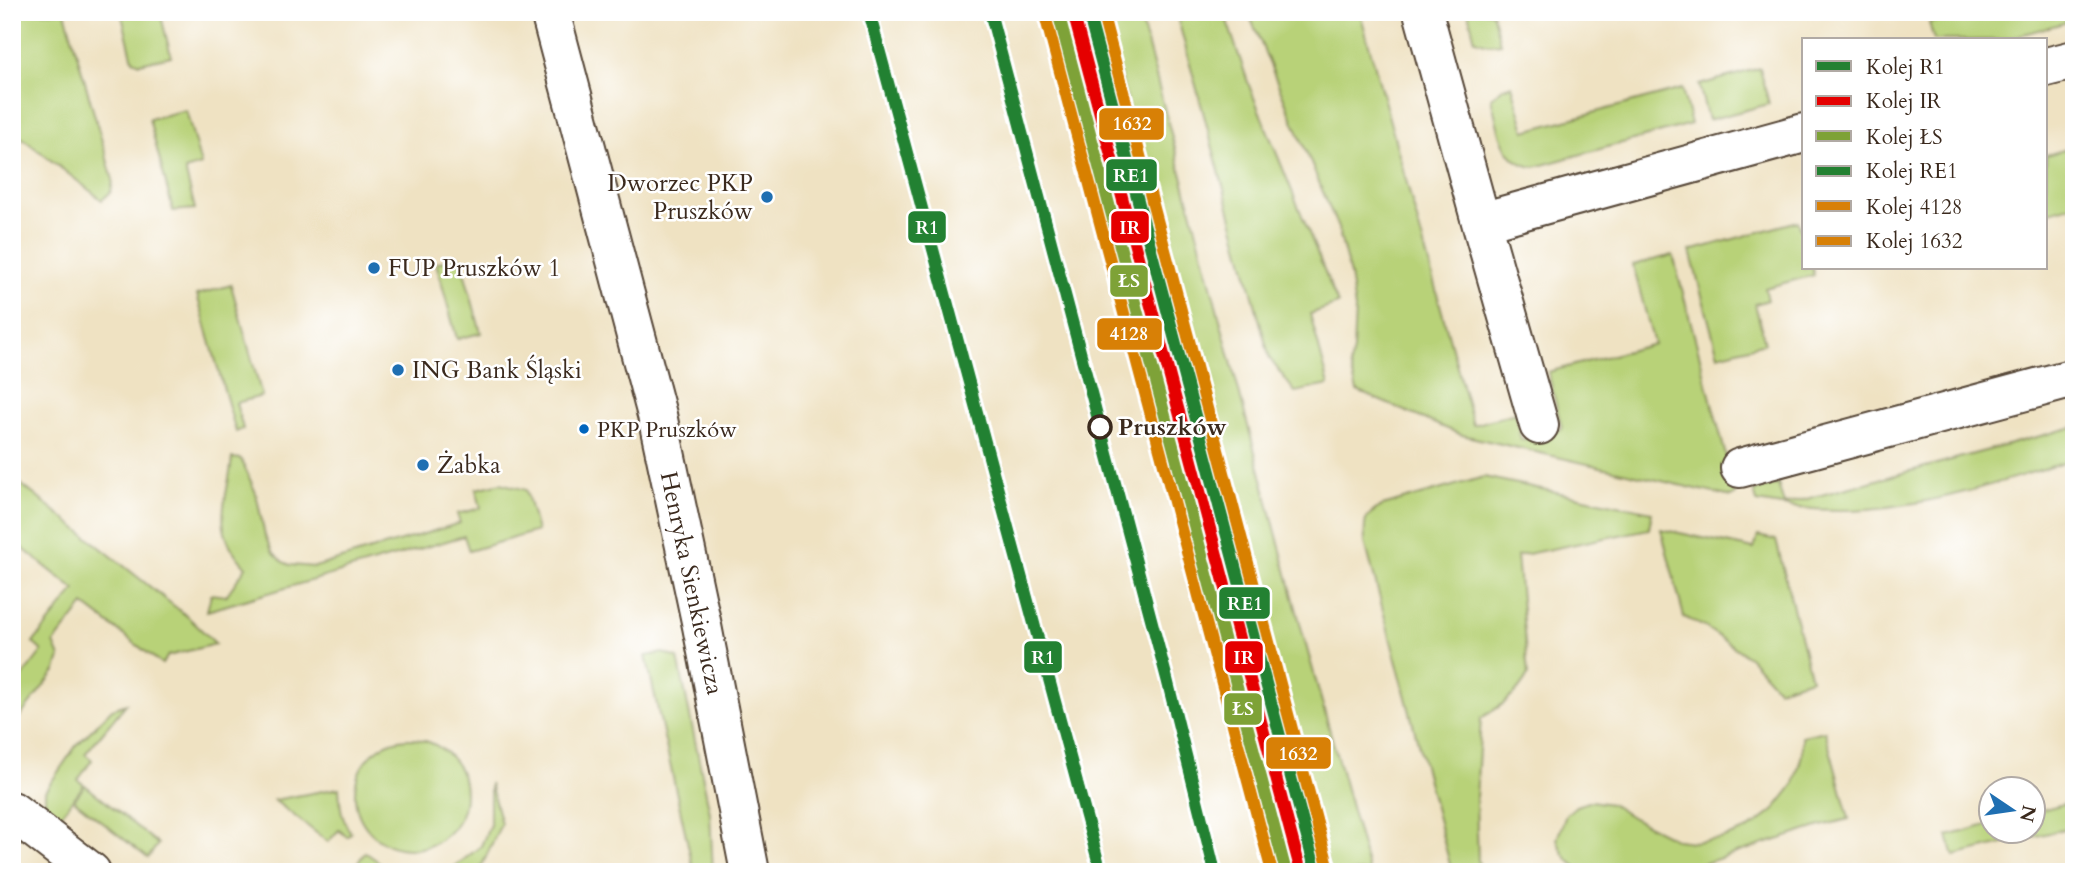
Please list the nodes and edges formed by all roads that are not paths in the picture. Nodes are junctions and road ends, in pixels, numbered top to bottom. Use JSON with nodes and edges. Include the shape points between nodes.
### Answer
{"nodes":[{"id":1,"x":550,"y":12,"type":"edge"},
{"id":2,"x":1423,"y":12,"type":"edge"},
{"id":3,"x":2074,"y":60,"type":"edge"},
{"id":4,"x":2048,"y":66,"type":"edge"},
{"id":5,"x":1802,"y":134,"type":"edge"},
{"id":6,"x":1481,"y":222,"type":"junction"},
{"id":7,"x":2074,"y":378,"type":"edge"},
{"id":8,"x":1539,"y":425,"type":"dead end"},
{"id":9,"x":1740,"y":468,"type":"dead end"},
{"id":10,"x":12,"y":811,"type":"edge"},
{"id":11,"x":90,"y":872,"type":"edge"},
{"id":12,"x":750,"y":872,"type":"edge"}],
"edges":[{"from":1,"to":12,"type":"street","name":"Henryka Sienkiewicza","via":[[657,415]]},
{"from":2,"to":6,"type":"street"},
{"from":3,"to":4,"type":"street"},
{"from":5,"to":6,"type":"street"},
{"from":6,"to":8,"type":"street"},
{"from":7,"to":9,"type":"street"},
{"from":10,"to":11,"type":"street"}]}
